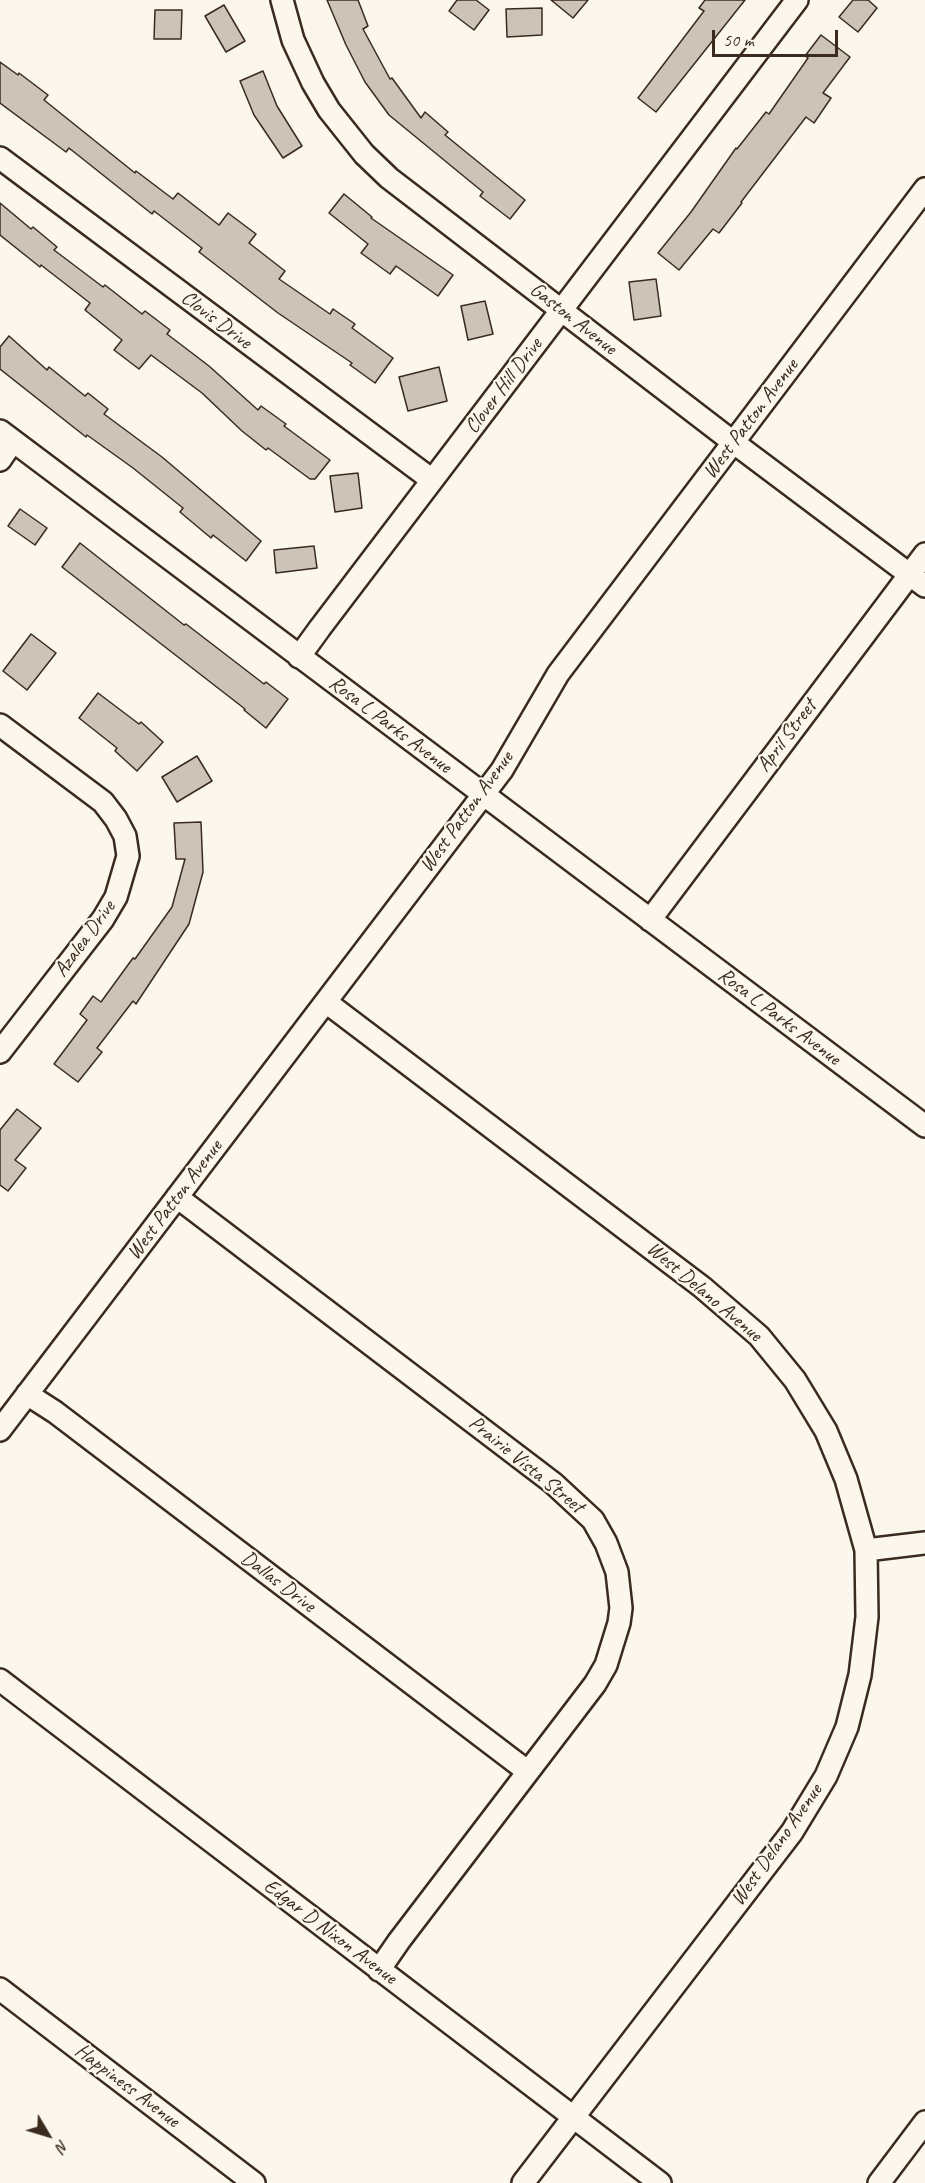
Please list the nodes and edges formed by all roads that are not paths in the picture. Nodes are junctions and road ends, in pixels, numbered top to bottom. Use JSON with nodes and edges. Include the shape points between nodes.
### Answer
{"nodes":[{"id":1,"x":282,"y":0,"type":"edge"},
{"id":2,"x":797,"y":0,"type":"edge"},
{"id":3,"x":0,"y":158,"type":"edge"},
{"id":4,"x":925,"y":189,"type":"edge"},
{"id":5,"x":561,"y":310,"type":"junction"},
{"id":6,"x":6,"y":436,"type":"edge"},
{"id":7,"x":733,"y":442,"type":"junction"},
{"id":8,"x":0,"y":460,"type":"edge"},
{"id":9,"x":432,"y":480,"type":"junction"},
{"id":10,"x":925,"y":554,"type":"edge"},
{"id":11,"x":917,"y":580,"type":"edge"},
{"id":12,"x":299,"y":657,"type":"junction"},
{"id":13,"x":0,"y":725,"type":"edge"},
{"id":14,"x":483,"y":795,"type":"junction"},
{"id":15,"x":650,"y":920,"type":"junction"},
{"id":16,"x":326,"y":1002,"type":"junction"},
{"id":17,"x":0,"y":1052,"type":"edge"},
{"id":18,"x":925,"y":1126,"type":"edge"},
{"id":19,"x":177,"y":1197,"type":"junction"},
{"id":20,"x":27,"y":1394,"type":"junction"},
{"id":21,"x":0,"y":1430,"type":"edge"},
{"id":22,"x":925,"y":1543,"type":"edge"},
{"id":23,"x":866,"y":1550,"type":"junction"},
{"id":24,"x":0,"y":1680,"type":"edge"},
{"id":25,"x":528,"y":1772,"type":"junction"},
{"id":26,"x":379,"y":1970,"type":"junction"},
{"id":27,"x":0,"y":1989,"type":"edge"},
{"id":28,"x":574,"y":2117,"type":"junction"},
{"id":29,"x":925,"y":2122,"type":"edge"},
{"id":30,"x":254,"y":2183,"type":"edge"},
{"id":31,"x":524,"y":2183,"type":"edge"},
{"id":32,"x":660,"y":2183,"type":"edge"},
{"id":33,"x":879,"y":2183,"type":"edge"}],
"edges":[{"from":1,"to":5,"type":"street","name":"Gaston Avenue","via":[[313,83],[364,154],[389,178]]},
{"from":2,"to":5,"type":"street","name":"Clover Hill Drive"},
{"from":3,"to":9,"type":"street","name":"Clovis Drive"},
{"from":4,"to":7,"type":"street","name":"West Patton Avenue"},
{"from":5,"to":7,"type":"street","name":"Gaston Avenue"},
{"from":5,"to":9,"type":"street","name":"Clover Hill Drive"},
{"from":6,"to":8,"type":"street"},
{"from":6,"to":12,"type":"street","name":"Rosa L Parks Avenue"},
{"from":7,"to":11,"type":"street","name":"Gaston Avenue"},
{"from":7,"to":14,"type":"street","name":"West Patton Avenue","via":[[558,674]]},
{"from":9,"to":12,"type":"street","name":"Clover Hill Drive"},
{"from":10,"to":11,"type":"street","name":"April Street"},
{"from":11,"to":15,"type":"street","name":"April Street"},
{"from":12,"to":14,"type":"street","name":"Rosa L Parks Avenue"},
{"from":13,"to":17,"type":"street","name":"Azalea Drive","via":[[103,802],[125,836],[128,856],[116,897],[103,919]]},
{"from":14,"to":15,"type":"street","name":"Rosa L Parks Avenue"},
{"from":14,"to":16,"type":"street","name":"West Patton Avenue"},
{"from":15,"to":18,"type":"street","name":"Rosa L Parks Avenue"},
{"from":16,"to":19,"type":"street","name":"West Patton Avenue"},
{"from":16,"to":23,"type":"street","name":"West Delano Avenue","via":[[702,1287],[759,1336],[795,1380],[826,1431],[846,1479]]},
{"from":19,"to":20,"type":"street","name":"West Patton Avenue"},
{"from":19,"to":25,"type":"street","name":"Prairie Vista Street","via":[[553,1483],[593,1520],[617,1572],[621,1608],[615,1640],[595,1684]]},
{"from":20,"to":21,"type":"street","name":"West Patton Avenue"},
{"from":20,"to":25,"type":"street","name":"Dallas Drive"},
{"from":22,"to":23,"type":"street"},
{"from":23,"to":28,"type":"street","name":"West Delano Avenue","via":[[867,1617],[860,1675],[847,1727],[826,1776],[792,1832]]},
{"from":24,"to":26,"type":"street","name":"Edgar D Nixon Avenue"},
{"from":25,"to":26,"type":"street","name":"Prairie Vista Street"},
{"from":26,"to":28,"type":"street","name":"Edgar D Nixon Avenue"},
{"from":27,"to":30,"type":"street","name":"Happiness Avenue"},
{"from":28,"to":31,"type":"street","name":"West Delano Avenue"},
{"from":28,"to":32,"type":"street","name":"Edgar D Nixon Avenue"},
{"from":29,"to":33,"type":"street"}]}
